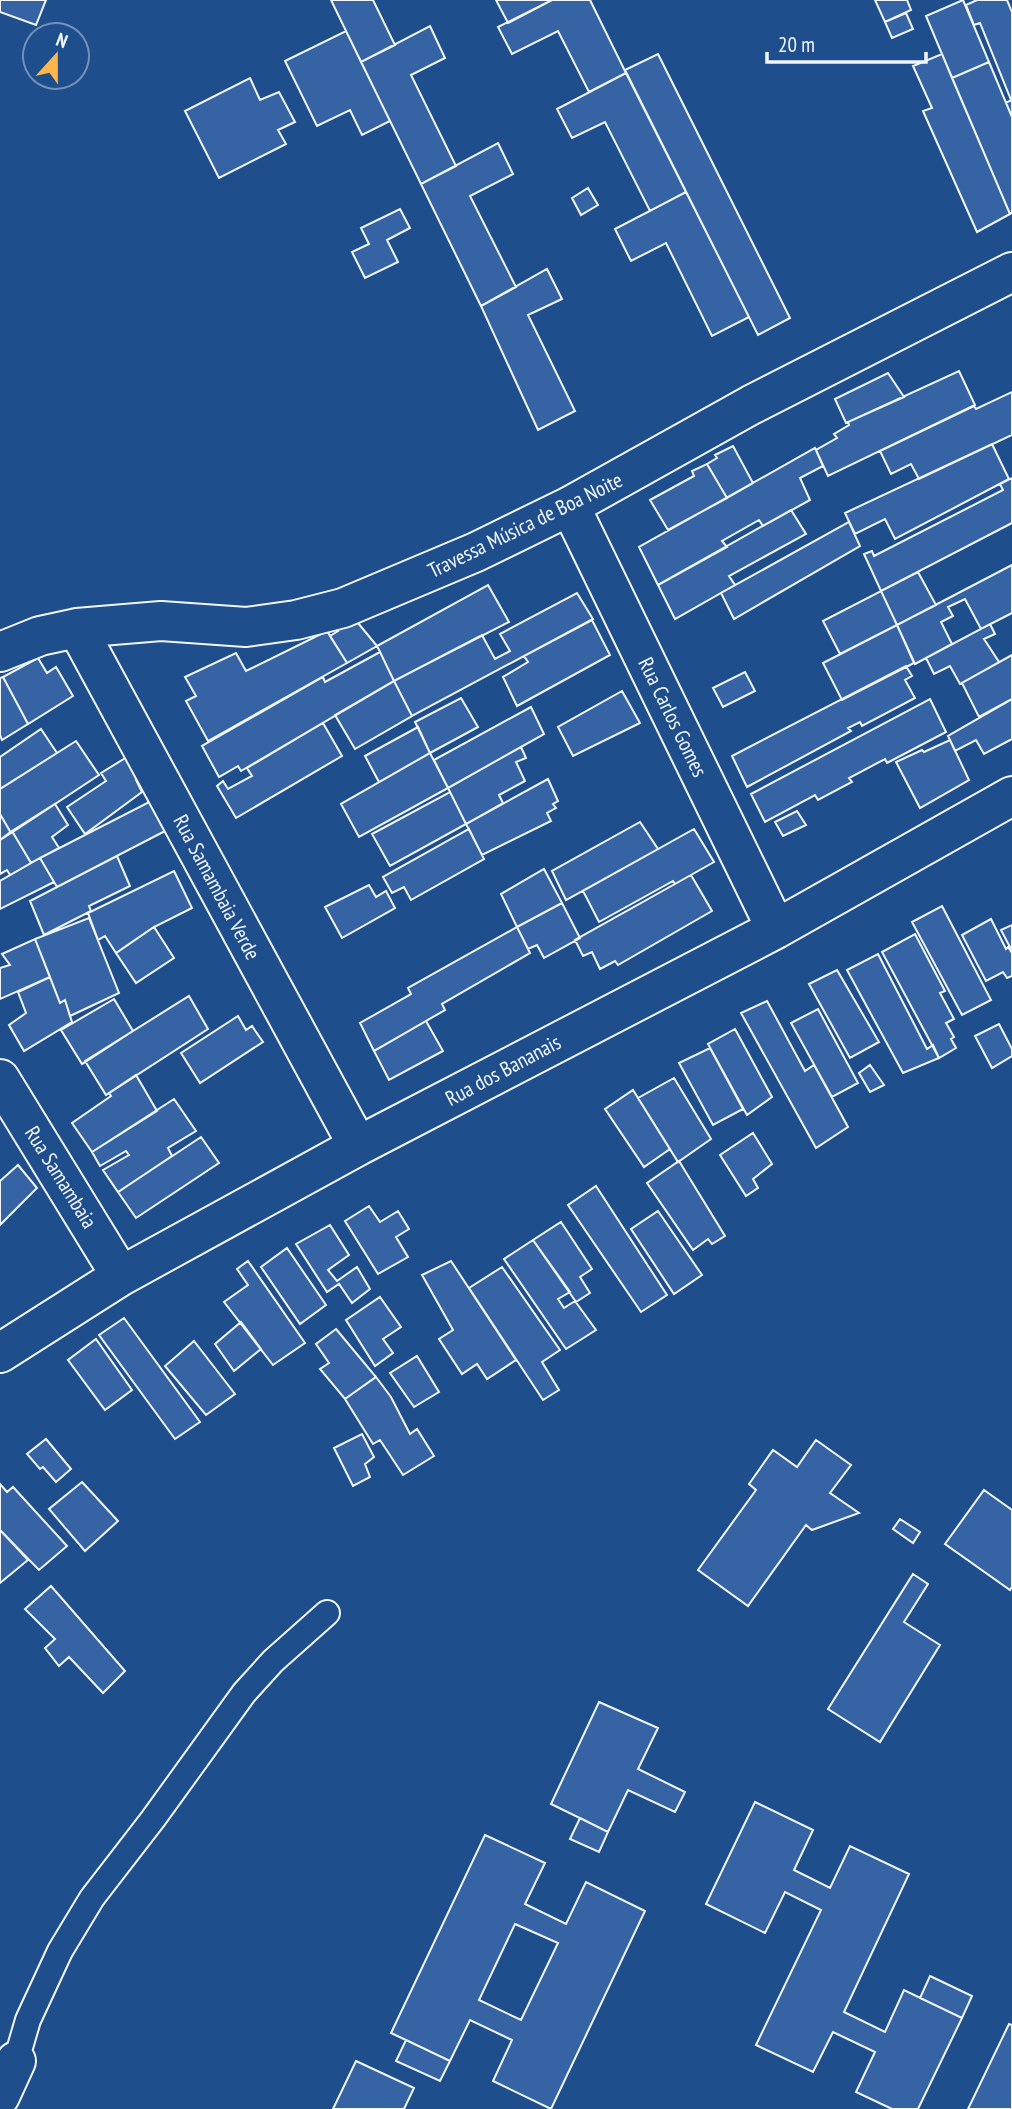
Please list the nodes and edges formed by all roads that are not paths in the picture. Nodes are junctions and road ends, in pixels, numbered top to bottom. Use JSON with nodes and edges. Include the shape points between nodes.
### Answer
{"nodes":[{"id":1,"x":1009,"y":283,"type":"edge"},
{"id":2,"x":570,"y":506,"type":"junction"},
{"id":3,"x":77,"y":628,"type":"junction"},
{"id":4,"x":0,"y":652,"type":"edge"},
{"id":5,"x":1012,"y":796,"type":"edge"},
{"id":6,"x":776,"y":929,"type":"junction"},
{"id":7,"x":0,"y":1079,"type":"edge"},
{"id":8,"x":358,"y":1146,"type":"junction"},
{"id":9,"x":121,"y":1276,"type":"junction"},
{"id":10,"x":0,"y":1353,"type":"edge"},
{"id":11,"x":327,"y":1613,"type":"dead end"},
{"id":12,"x":16,"y":2061,"type":"joint"},
{"id":13,"x":0,"y":2096,"type":"edge"}],
"edges":[{"from":1,"to":2,"type":"street","name":"Travessa Música de Boa Noite","via":[[751,405]]},
{"from":2,"to":3,"type":"street","name":"Travessa Música de Boa Noite","via":[[384,592],[296,620],[246,627],[161,621]]},
{"from":2,"to":6,"type":"street","name":"Rua Carlos Gomes"},
{"from":3,"to":4,"type":"street","name":"Travessa Música de Boa Noite"},
{"from":3,"to":8,"type":"street","name":"Rua Samambaia Verde"},
{"from":5,"to":6,"type":"street","name":"Rua dos Bananais"},
{"from":6,"to":8,"type":"street","name":"Rua dos Bananais"},
{"from":7,"to":9,"type":"street","name":"Rua Samambaia"},
{"from":8,"to":9,"type":"street","name":"Rua dos Bananais"},
{"from":9,"to":10,"type":"street","name":"Rua dos Bananais"},
{"from":11,"to":12,"type":"lane","via":[[244,1693],[92,1898],[60,1951],[28,2020]]},
{"from":12,"to":13,"type":"street"}]}
